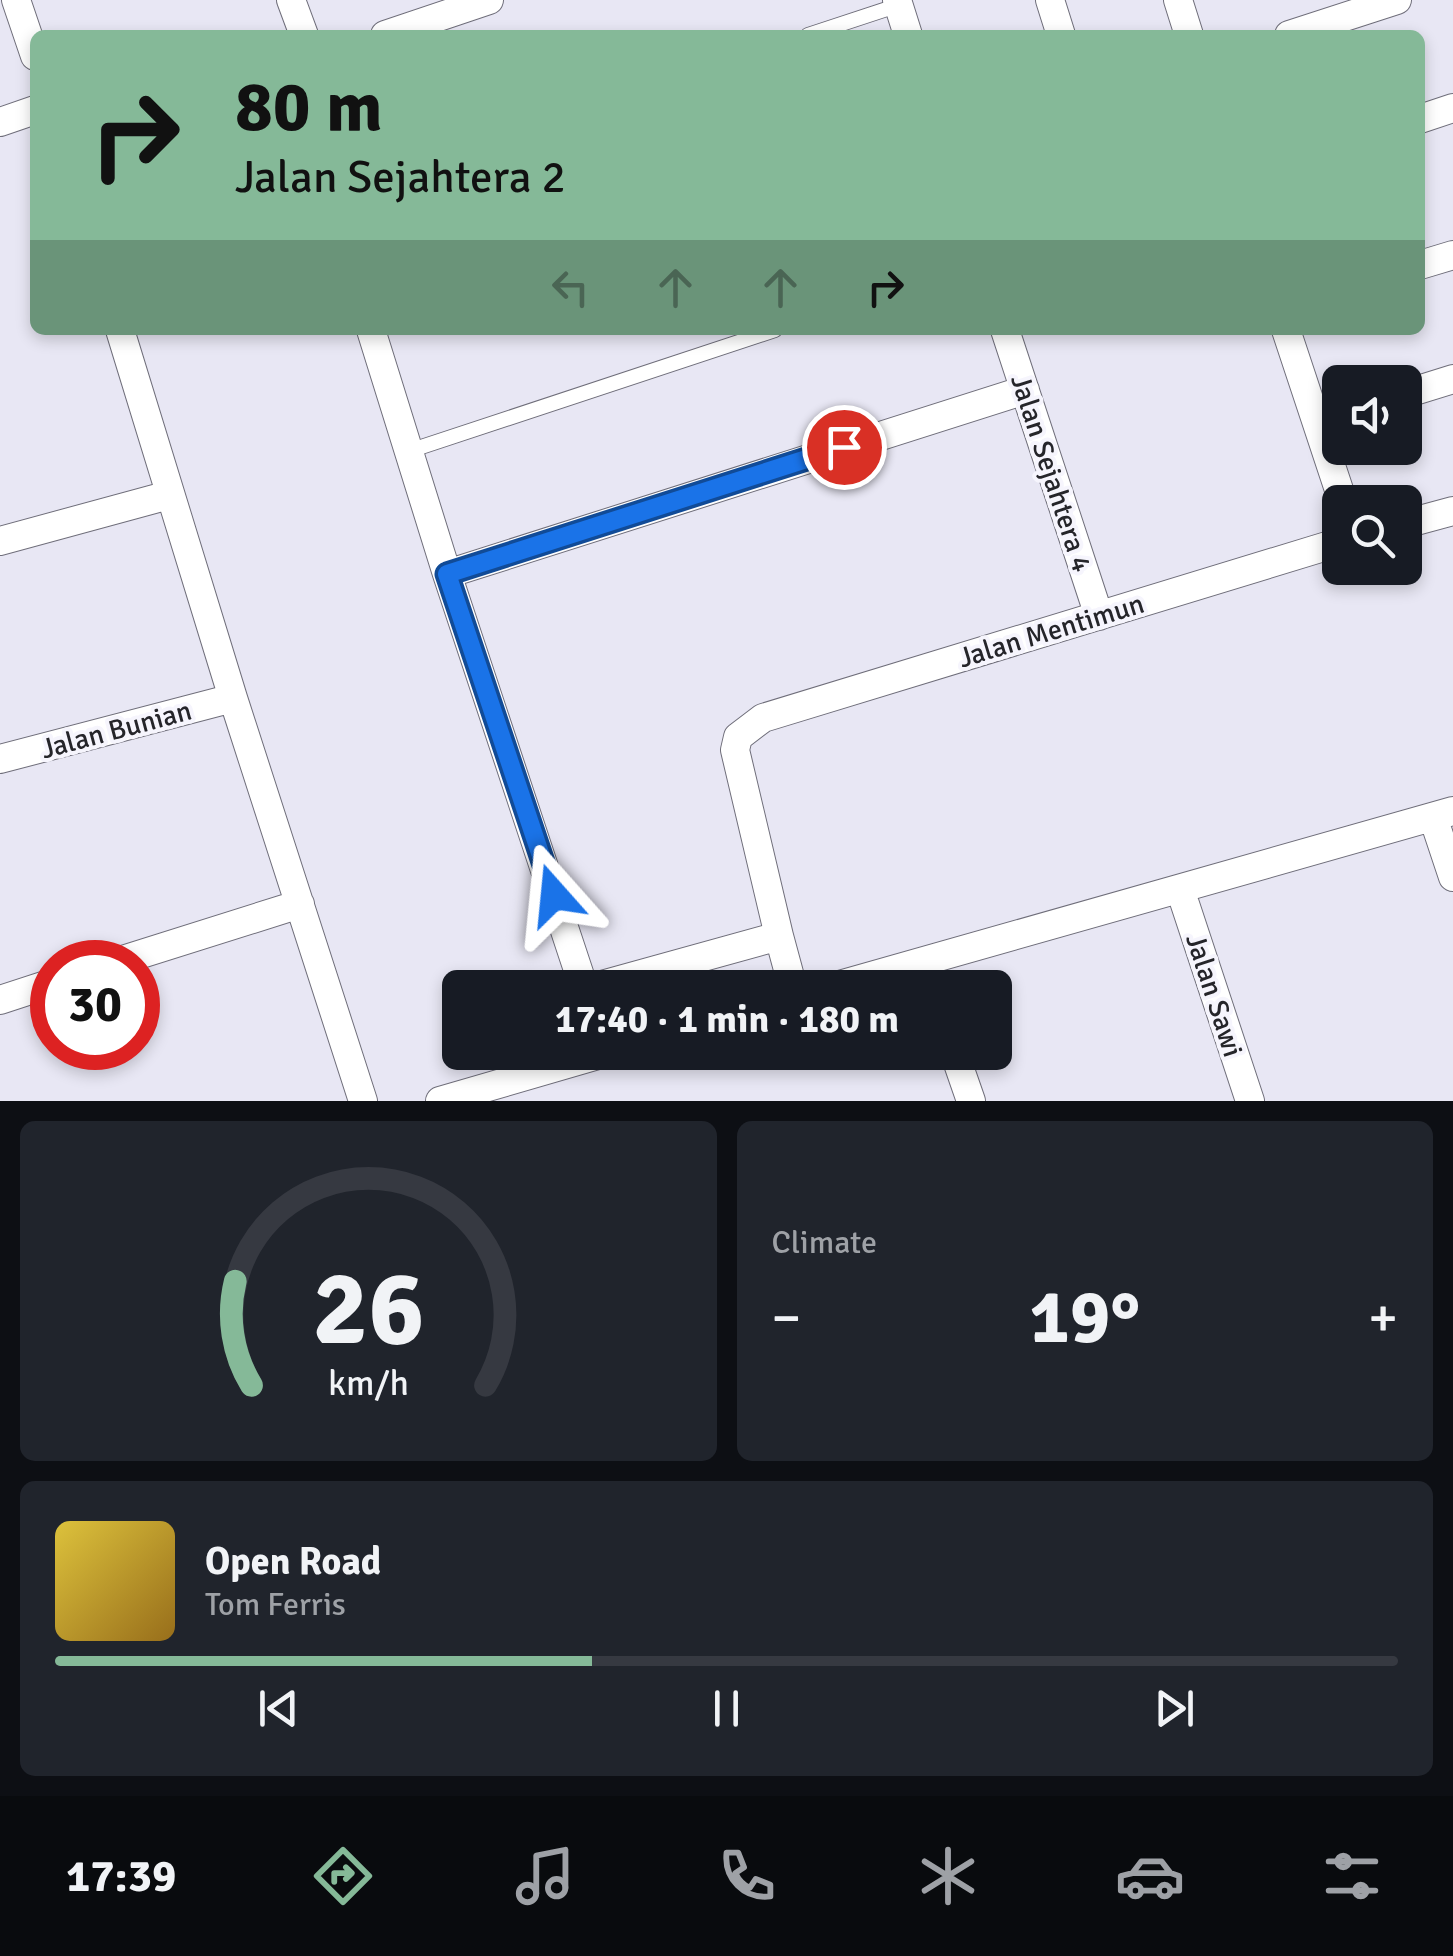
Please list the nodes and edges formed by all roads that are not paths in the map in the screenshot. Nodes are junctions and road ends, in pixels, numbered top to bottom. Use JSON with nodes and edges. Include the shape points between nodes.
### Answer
{"nodes":[{"id":1,"x":16,"y":0,"type":"edge"},
{"id":2,"x":291,"y":0,"type":"edge"},
{"id":3,"x":489,"y":0,"type":"edge"},
{"id":4,"x":1050,"y":0,"type":"edge"},
{"id":5,"x":1178,"y":0,"type":"edge"},
{"id":6,"x":1397,"y":0,"type":"edge"},
{"id":7,"x":898,"y":2,"type":"edge"},
{"id":8,"x":302,"y":30,"type":"edge"},
{"id":9,"x":400,"y":30,"type":"edge"},
{"id":10,"x":822,"y":30,"type":"edge"},
{"id":11,"x":906,"y":30,"type":"edge"},
{"id":12,"x":1059,"y":30,"type":"edge"},
{"id":13,"x":1188,"y":30,"type":"edge"},
{"id":14,"x":1304,"y":30,"type":"edge"},
{"id":15,"x":30,"y":41,"type":"edge"},
{"id":16,"x":1453,"y":108,"type":"edge"},
{"id":17,"x":30,"y":112,"type":"edge"},
{"id":18,"x":1425,"y":117,"type":"edge"},
{"id":19,"x":0,"y":122,"type":"edge"},
{"id":20,"x":1453,"y":254,"type":"edge"},
{"id":21,"x":1425,"y":263,"type":"edge"},
{"id":22,"x":122,"y":335,"type":"edge"},
{"id":23,"x":373,"y":335,"type":"edge"},
{"id":24,"x":760,"y":335,"type":"edge"},
{"id":25,"x":1007,"y":335,"type":"edge"},
{"id":26,"x":1288,"y":335,"type":"edge"},
{"id":27,"x":1453,"y":380,"type":"edge"},
{"id":28,"x":1422,"y":389,"type":"edge"},
{"id":29,"x":1024,"y":390,"type":"junction"},
{"id":30,"x":409,"y":451,"type":"junction"},
{"id":31,"x":1336,"y":485,"type":"edge"},
{"id":32,"x":170,"y":495,"type":"junction"},
{"id":33,"x":1453,"y":510,"type":"edge"},
{"id":34,"x":1422,"y":519,"type":"edge"},
{"id":35,"x":0,"y":541,"type":"edge"},
{"id":36,"x":1322,"y":548,"type":"edge"},
{"id":37,"x":447,"y":574,"type":"junction"},
{"id":38,"x":1099,"y":616,"type":"junction"},
{"id":39,"x":233,"y":698,"type":"junction"},
{"id":40,"x":0,"y":760,"type":"edge"},
{"id":41,"x":1443,"y":814,"type":"edge"},
{"id":42,"x":1453,"y":878,"type":"edge"},
{"id":43,"x":1180,"y":889,"type":"junction"},
{"id":44,"x":300,"y":904,"type":"junction"},
{"id":45,"x":780,"y":936,"type":"junction"},
{"id":46,"x":160,"y":948,"type":"edge"},
{"id":47,"x":582,"y":970,"type":"edge"},
{"id":48,"x":654,"y":970,"type":"edge"},
{"id":49,"x":788,"y":970,"type":"edge"},
{"id":50,"x":944,"y":970,"type":"edge"},
{"id":51,"x":30,"y":990,"type":"edge"},
{"id":52,"x":0,"y":1000,"type":"edge"},
{"id":53,"x":548,"y":1070,"type":"edge"},
{"id":54,"x":960,"y":1070,"type":"edge"},
{"id":55,"x":452,"y":1099,"type":"edge"},
{"id":56,"x":364,"y":1101,"type":"edge"},
{"id":57,"x":971,"y":1101,"type":"edge"},
{"id":58,"x":1250,"y":1101,"type":"edge"}],
"edges":[{"from":1,"to":15,"type":"street"},
{"from":2,"to":8,"type":"street"},
{"from":3,"to":9,"type":"street"},
{"from":4,"to":12,"type":"street"},
{"from":5,"to":13,"type":"street"},
{"from":6,"to":14,"type":"street"},
{"from":7,"to":10,"type":"lane"},
{"from":7,"to":11,"type":"street"},
{"from":16,"to":18,"type":"street"},
{"from":17,"to":19,"type":"street"},
{"from":20,"to":21,"type":"street"},
{"from":22,"to":32,"type":"street"},
{"from":23,"to":30,"type":"street"},
{"from":24,"to":30,"type":"lane"},
{"from":25,"to":29,"type":"street","name":"Jalan Sejahtera 4"},
{"from":26,"to":31,"type":"street"},
{"from":27,"to":28,"type":"street"},
{"from":29,"to":37,"type":"street"},
{"from":29,"to":38,"type":"street","name":"Jalan Sejahtera 4"},
{"from":30,"to":37,"type":"street"},
{"from":32,"to":35,"type":"street"},
{"from":32,"to":39,"type":"street"},
{"from":33,"to":34,"type":"street"},
{"from":36,"to":38,"type":"street","name":"Jalan Mentimun"},
{"from":37,"to":47,"type":"street"},
{"from":38,"to":45,"type":"street","name":"Jalan Mentimun","via":[[763,718],[738,737],[735,750]]},
{"from":39,"to":40,"type":"street","name":"Jalan Bunian"},
{"from":39,"to":44,"type":"street"},
{"from":41,"to":42,"type":"street"},
{"from":41,"to":43,"type":"street"},
{"from":43,"to":50,"type":"street"},
{"from":43,"to":58,"type":"street","name":"Jalan Sawi"},
{"from":44,"to":46,"type":"street"},
{"from":44,"to":56,"type":"street"},
{"from":45,"to":48,"type":"street"},
{"from":45,"to":49,"type":"street"},
{"from":51,"to":52,"type":"street"},
{"from":53,"to":55,"type":"street"},
{"from":54,"to":57,"type":"street"}]}
